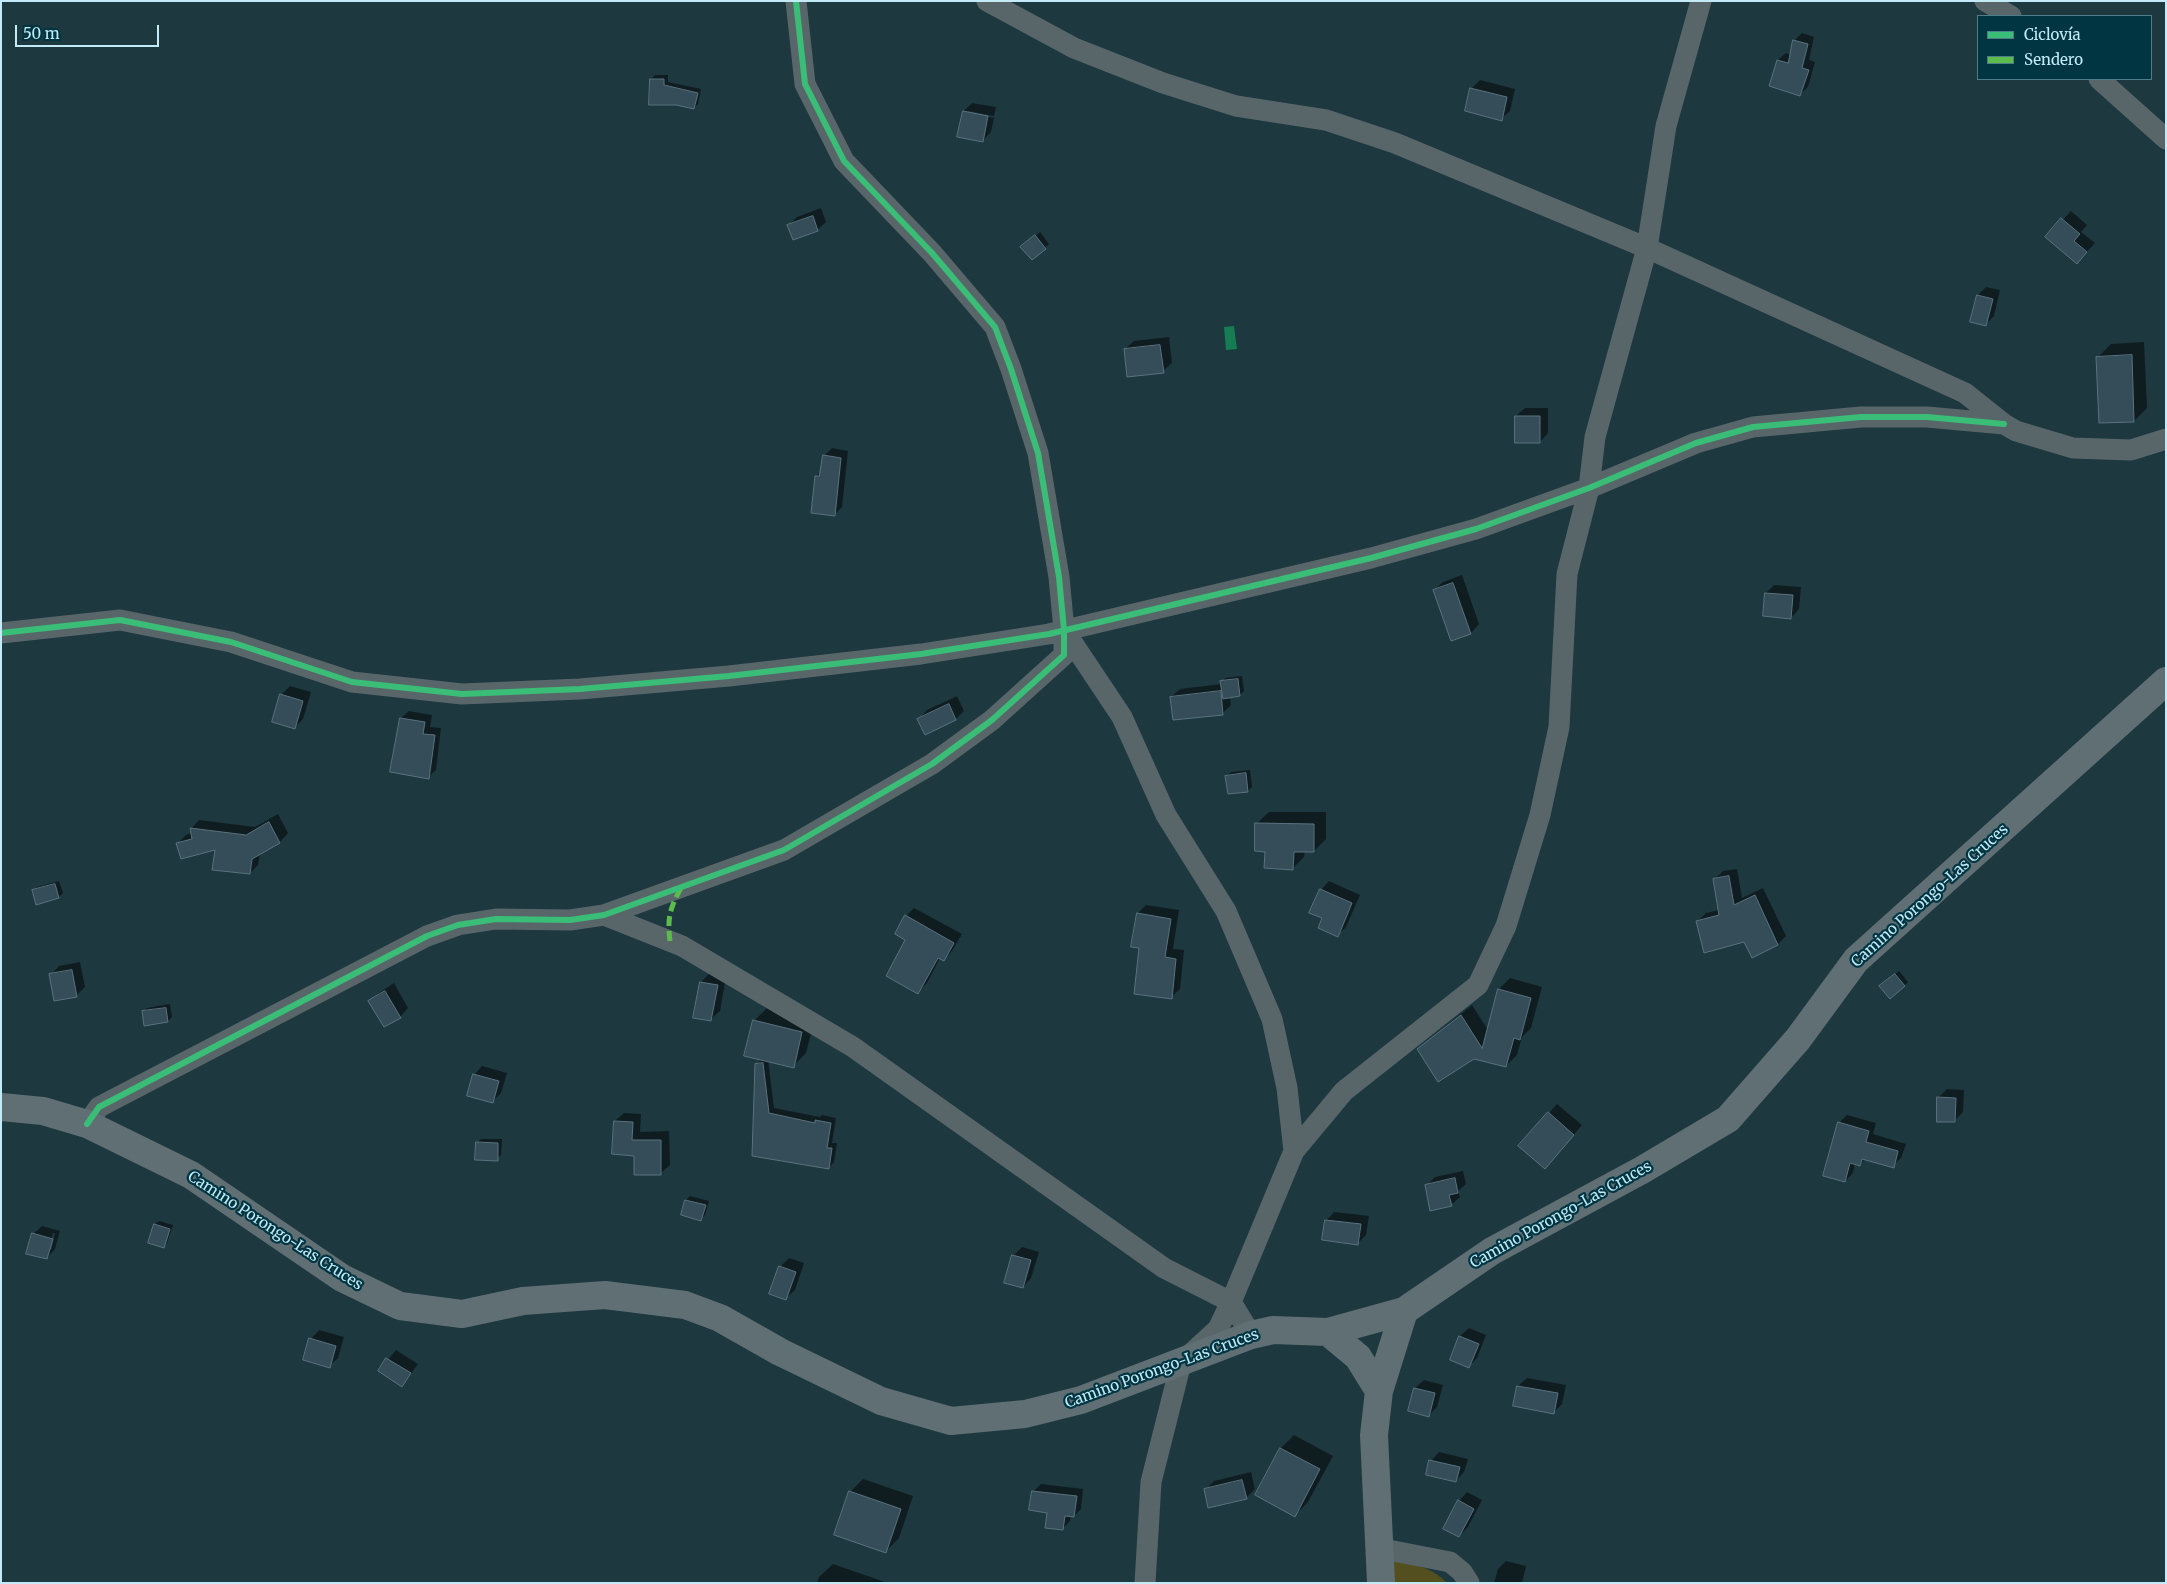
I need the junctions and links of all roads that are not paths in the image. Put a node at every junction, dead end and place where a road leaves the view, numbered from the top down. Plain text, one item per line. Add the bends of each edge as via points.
1 (796, 1) edge
2 (987, 1) edge
3 (1701, 1) edge
4 (1985, 1) edge
5 (2009, 15) edge
6 (2100, 80) edge
7 (2166, 139) edge
8 (1647, 248) junction
9 (2004, 424) junction
10 (2166, 439) edge
11 (1589, 488) junction
12 (1064, 630) junction
13 (1, 633) edge
14 (2166, 682) edge
15 (604, 914) junction
16 (1, 1107) edge
17 (87, 1124) junction
18 (1294, 1151) junction
19 (1231, 1302) junction
20 (1404, 1311) junction
21 (1328, 1332) junction
22 (1251, 1335) junction
23 (1180, 1363) junction
24 (1379, 1391) junction
25 (1378, 1548) junction
26 (1145, 1583) edge
27 (1381, 1583) edge
28 (1469, 1583) edge

1 - 12 street via 805,84 844,161 932,253 995,328 1038,453 1059,577
2 - 8 street via 1074,48 1163,83 1236,106 1326,120 1395,143
3 - 8 street via 1666,126
4 - 5 street
6 - 7 street
8 - 9 street via 1965,393
8 - 11 street via 1595,437
9 - 10 street via 2016,431 2073,448 2131,450
9 - 11 street via 1927,416 1800,421 1753,427 1696,443
11 - 12 street via 1476,529 1371,558
11 - 18 street via 1566,574 1559,727 1540,814 1506,926 1478,984 1344,1091
12 - 13 street via 921,654 729,676 580,689 462,694 352,682 231,642 120,620
12 - 15 street via 1064,655 992,720 932,764 784,850
12 - 18 street via 1122,717 1166,815 1226,911 1272,1018 1287,1088
14 - 20 main road, Camino Porongo-Las Cruces via 1856,960 1798,1039 1728,1119 1642,1170 1492,1251
15 - 17 street via 570,920 496,919 458,925 427,936 98,1107
15 - 19 street via 682,946 853,1047 1164,1268
16 - 17 main road, Camino Porongo-Las Cruces via 43,1112
17 - 23 main road, Camino Porongo-Las Cruces via 191,1175 342,1278 400,1306 462,1314 523,1301 605,1295 685,1305 720,1318 780,1352 880,1401 951,1421 1025,1414 1081,1400
18 - 19 street
19 - 22 street
19 - 23 street via 1218,1329
20 - 21 main road, Camino Porongo-Las Cruces
20 - 24 main road
21 - 22 main road, Camino Porongo-Las Cruces via 1273,1330
21 - 24 main road via 1358,1357
22 - 23 main road, Camino Porongo-Las Cruces
23 - 26 street via 1151,1482
24 - 25 main road via 1374,1435
25 - 27 main road
25 - 28 street via 1450,1562

